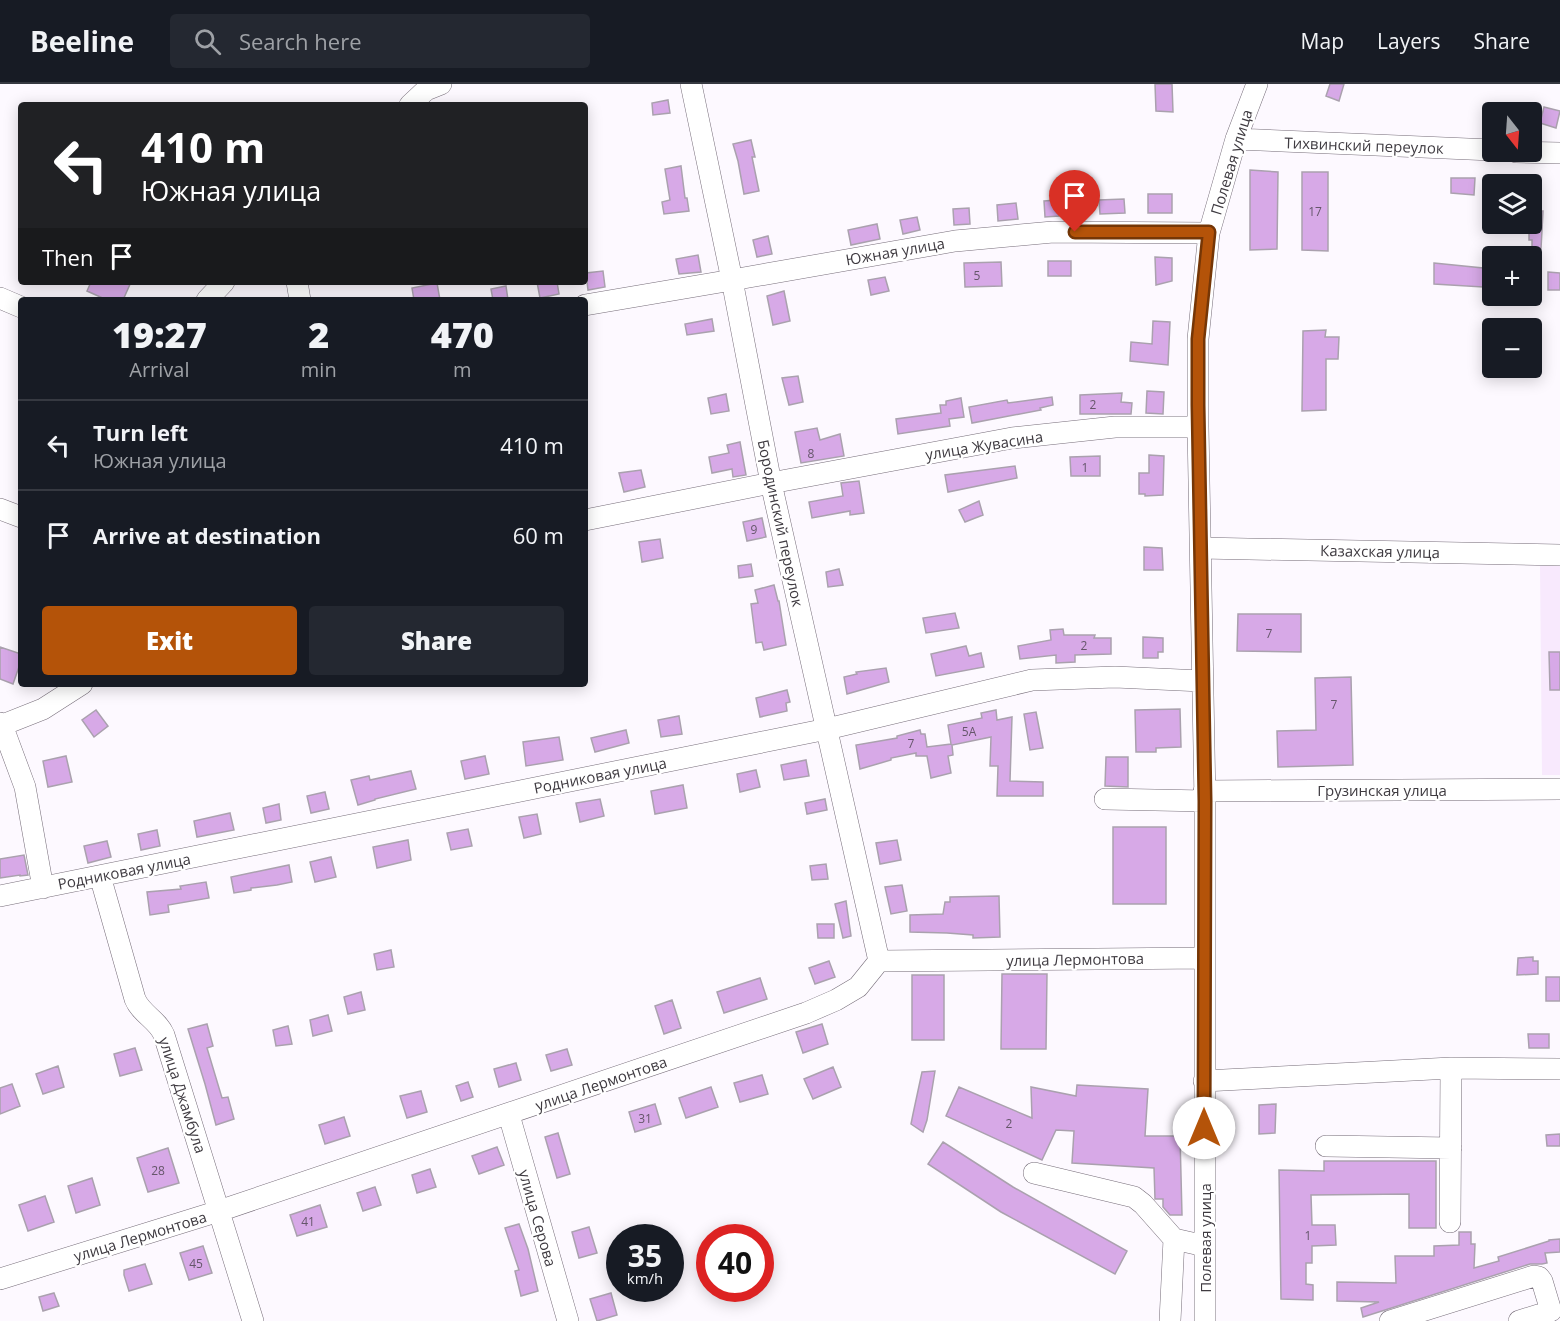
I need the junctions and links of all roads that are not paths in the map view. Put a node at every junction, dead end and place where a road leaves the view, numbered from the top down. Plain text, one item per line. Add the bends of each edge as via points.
1 (441, 84) edge
2 (691, 84) edge
3 (1257, 84) edge
4 (413, 102) edge
5 (1236, 139) junction
6 (1482, 150) edge
7 (1542, 153) edge
8 (1560, 153) edge
9 (1209, 232) junction
10 (732, 280) junction
11 (221, 285) edge
12 (210, 297) edge
13 (0, 298) edge
14 (588, 304) edge
15 (18, 306) edge
16 (1198, 427) junction
17 (771, 483) junction
18 (0, 508) edge
19 (18, 516) edge
20 (588, 519) edge
21 (1201, 548) junction
22 (1560, 555) edge
23 (1202, 681) junction
24 (77, 687) edge
25 (1, 724) edge
26 (827, 729) junction
27 (1560, 789) edge
28 (1204, 796) junction
29 (1105, 800) dead end
30 (100, 876) junction
31 (43, 888) junction
32 (0, 896) edge
33 (1204, 958) junction
34 (879, 961) junction
35 (1451, 1068) junction
36 (1560, 1069) edge
37 (1204, 1081) junction
38 (508, 1114) junction
39 (1326, 1146) dead end
40 (1451, 1148) junction
41 (1034, 1173) dead end
42 (219, 1211) junction
43 (1450, 1222) dead end
44 (1174, 1239) junction
45 (1205, 1246) junction
46 (0, 1279) edge
47 (1555, 1313) edge
48 (253, 1321) edge
49 (568, 1321) edge
50 (1170, 1321) edge
51 (1205, 1321) edge
52 (1390, 1321) edge
53 (1519, 1321) edge

1 - 4 street via 426,90
2 - 10 street, Бородинский переулок
3 - 5 street, Полевая улица
5 - 6 street, Тихвинский переулок
5 - 9 street, Полевая улица
7 - 8 street
9 - 10 street, Южная улица via 1053,232 955,241
9 - 16 street, Полевая улица via 1198,339
10 - 14 street, Южная улица
10 - 17 street, Бородинский переулок
11 - 12 street
13 - 15 street
16 - 17 street, улица Жувасина via 1115,427 1012,438
16 - 21 street, Полевая улица
17 - 20 street, улица Жувасина
17 - 26 street, Бородинский переулок
18 - 19 street
21 - 22 street, Казахская улица
21 - 23 street, Полевая улица
23 - 26 street, Родниковая улица via 1115,677 1032,680
23 - 28 street, Полевая улица
24 - 25 street via 43,709
25 - 31 street via 26,787
26 - 30 street, Родниковая улица
26 - 34 street, Бородинский переулок
27 - 28 street, Грузинская улица
28 - 29 street, Грузинская улица
28 - 33 street, Полевая улица
30 - 31 street, Родниковая улица
30 - 42 street, улица Джамбула via 135,999 164,1035
31 - 32 street, Родниковая улица
33 - 34 street, улица Лермонтова
33 - 37 street, Полевая улица
34 - 38 street, улица Лермонтова via 858,987 806,1013
35 - 36 street
35 - 37 street
35 - 40 street
37 - 45 street, Полевая улица
38 - 42 street, улица Лермонтова
38 - 49 street, улица Серова
39 - 40 street
40 - 43 street
41 - 44 street via 1134,1197
42 - 46 street, улица Лермонтова
42 - 48 street, улица Джамбула
44 - 45 street
44 - 50 street
45 - 51 street, Полевая улица
47 - 52 street via 1537,1276
47 - 53 street

